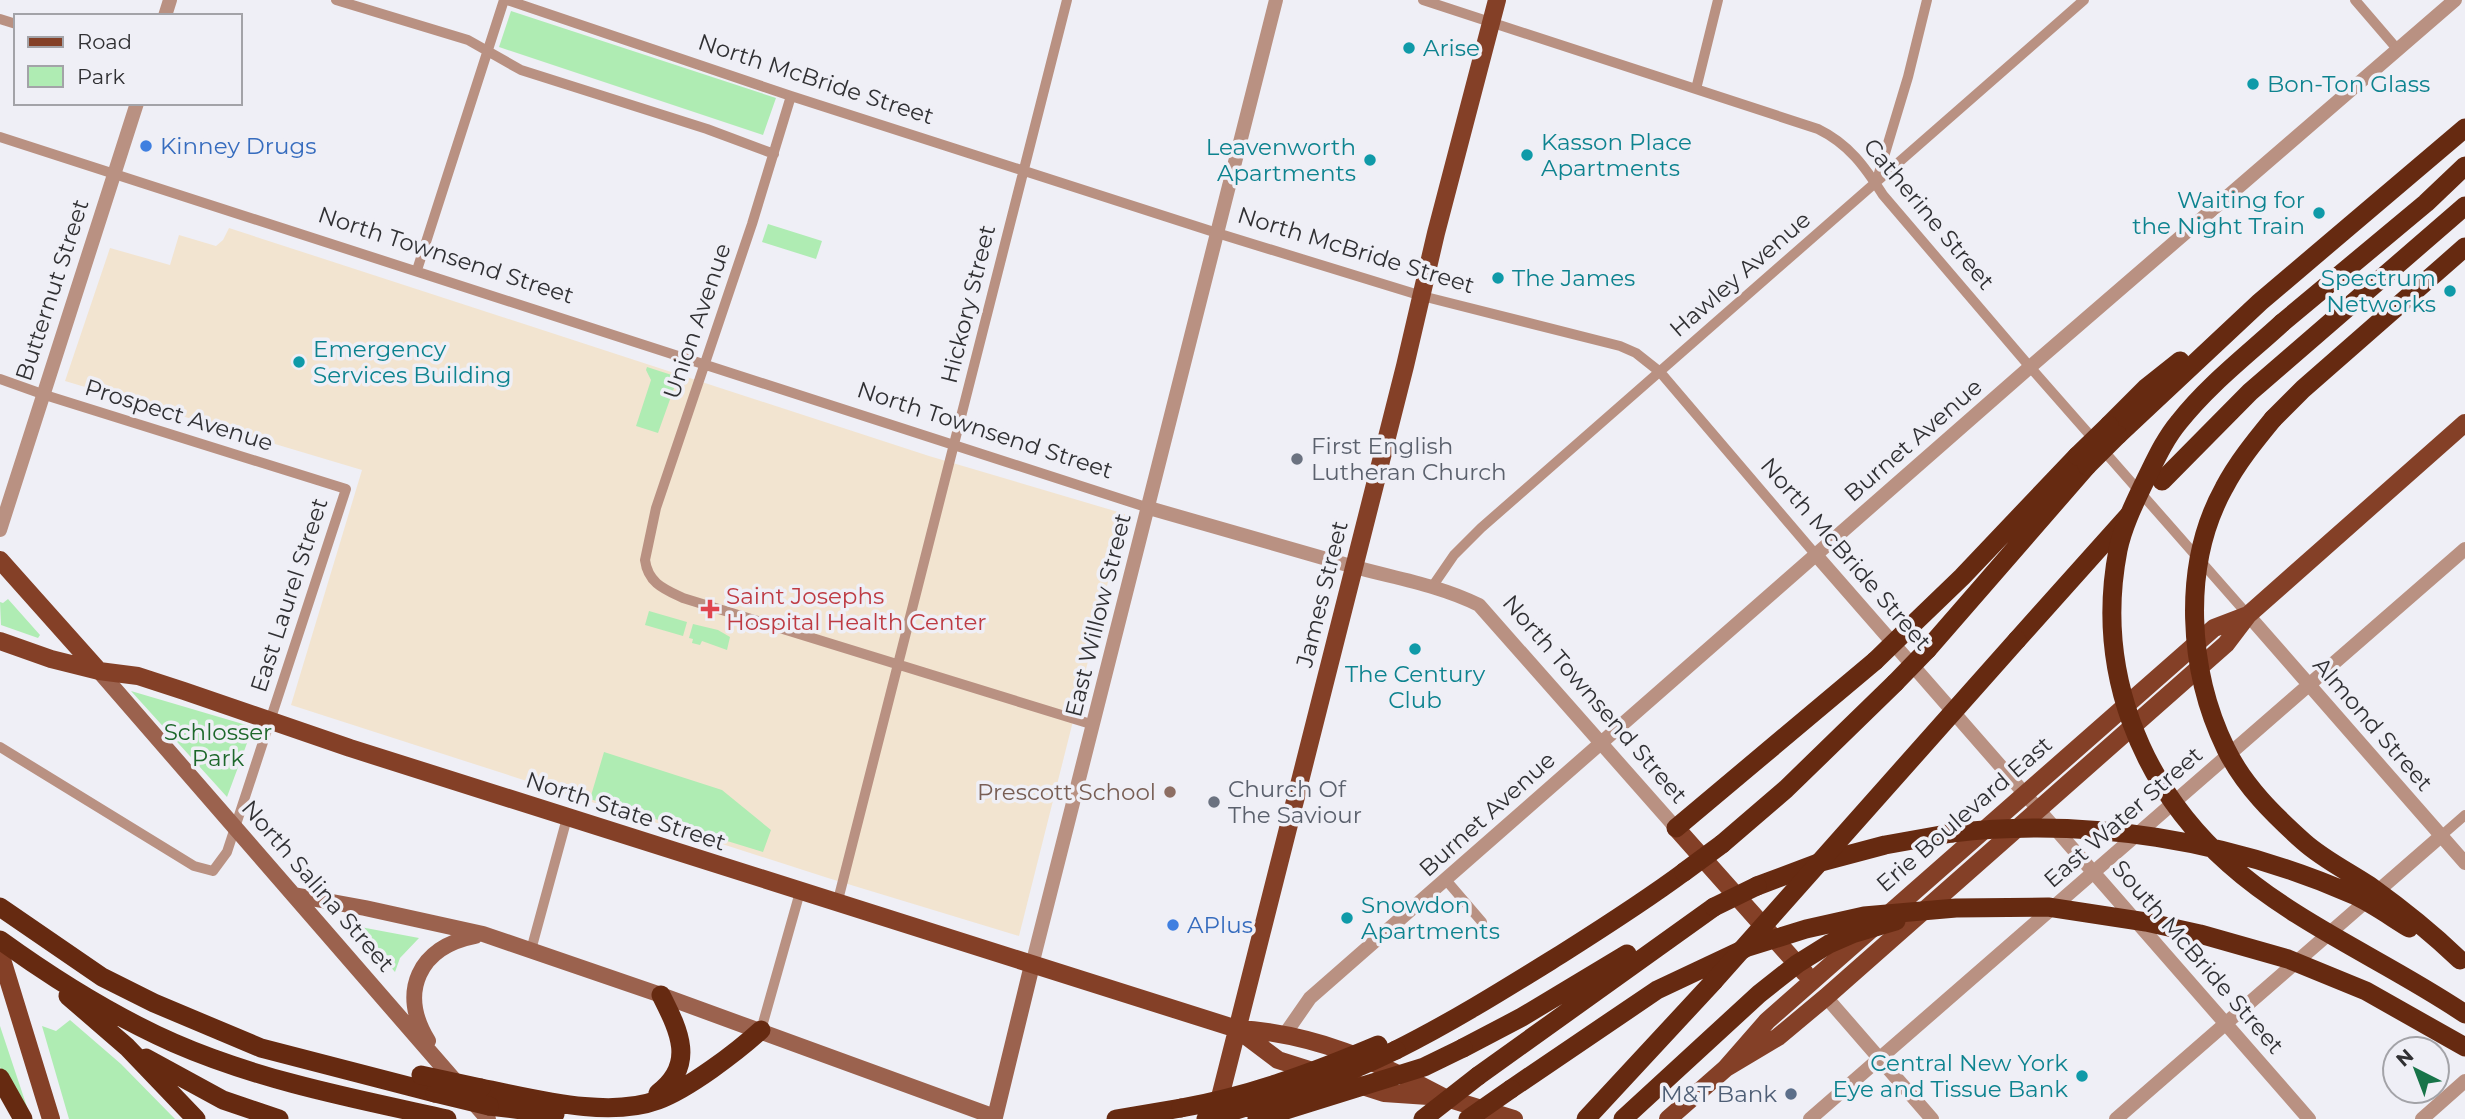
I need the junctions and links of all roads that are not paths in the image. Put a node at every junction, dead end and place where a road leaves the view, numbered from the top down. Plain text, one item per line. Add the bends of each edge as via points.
1 (336, 0) edge
2 (505, 0) edge
3 (1067, 0) edge
4 (1276, 0) edge
5 (1423, 0) edge
6 (1497, 0) edge
7 (1718, 0) edge
8 (1927, 0) edge
9 (2084, 0) edge
10 (2355, 0) edge
11 (2455, 0) edge
12 (1491, 22) junction
13 (487, 50) junction
14 (2398, 50) junction
15 (1696, 89) junction
16 (791, 96) junction
17 (136, 105) edge
18 (2465, 128) edge
19 (0, 136) edge
20 (774, 153) junction
21 (2465, 166) edge
22 (1024, 170) junction
23 (115, 174) junction
24 (1875, 183) junction
25 (2465, 206) edge
26 (1217, 233) junction
27 (2465, 247) edge
28 (416, 270) junction
29 (1422, 296) junction
30 (704, 365) junction
31 (2030, 367) junction
32 (1660, 372) junction
33 (0, 379) edge
34 (45, 395) junction
35 (2465, 423) edge
36 (953, 445) junction
37 (2082, 461) junction
38 (346, 489) joint
39 (1149, 508) junction
40 (0, 530) edge
41 (2465, 549) edge
42 (1816, 555) junction
43 (0, 560) edge
44 (1354, 567) junction
45 (1432, 587) junction
46 (2248, 615) junction
47 (0, 641) edge
48 (899, 666) junction
49 (99, 671) junction
50 (2310, 686) junction
51 (270, 719) junction
52 (1094, 725) junction
53 (1602, 742) junction
54 (0, 747) edge
55 (2024, 794) junction
56 (2038, 809) junction
57 (2465, 815) edge
58 (568, 818) junction
59 (235, 828) junction
60 (1676, 828) junction
61 (2441, 835) junction
62 (2465, 863) edge
63 (2094, 873) junction
64 (1446, 880) junction
65 (800, 892) junction
66 (294, 895) junction
67 (837, 904) junction
68 (0, 907) edge
69 (1714, 907) junction
70 (1956, 908) junction
71 (1482, 922) dead end
72 (483, 934) junction
73 (3, 947) edge
74 (531, 950) junction
75 (2463, 961) edge
76 (1032, 965) junction
77 (1812, 981) junction
78 (661, 995) junction
79 (1826, 997) junction
80 (2465, 1014) edge
81 (2227, 1023) junction
82 (1237, 1029) junction
83 (761, 1030) junction
84 (1285, 1034) junction
85 (127, 1047) junction
86 (1387, 1047) junction
87 (2465, 1047) edge
88 (1652, 1050) junction
89 (291, 1056) junction
90 (1880, 1059) junction
91 (1727, 1068) junction
92 (445, 1070) junction
93 (0, 1078) edge
94 (2465, 1081) edge
95 (1443, 1097) junction
96 (643, 1103) junction
97 (486, 1104) edge
98 (994, 1118) edge
99 (23, 1119) edge
100 (51, 1119) edge
101 (196, 1119) edge
102 (279, 1119) edge
103 (447, 1119) edge
104 (545, 1119) edge
105 (601, 1119) edge
106 (1116, 1119) edge
107 (1206, 1119) edge
108 (1214, 1119) edge
109 (1257, 1119) edge
110 (1423, 1119) edge
111 (1468, 1119) edge
112 (1514, 1119) edge
113 (1573, 1119) edge
114 (1586, 1119) edge
115 (1623, 1119) edge
116 (1668, 1119) edge
117 (1810, 1119) edge
118 (1932, 1119) edge
119 (2116, 1119) edge
120 (2309, 1119) edge
121 (2422, 1119) edge

1 - 13 street via 468,40
2 - 13 street
2 - 16 street, North McBride Street
3 - 22 street, Hickory Street
4 - 26 street, East Willow Street
5 - 12 street, Catherine Street
6 - 12 main road, James Street
7 - 15 street
8 - 24 street
9 - 24 street, Hawley Avenue
10 - 14 street
11 - 14 street, Burnet Avenue
12 - 15 street, Catherine Street
12 - 29 main road, James Street
13 - 20 street via 521,70
13 - 28 street
14 - 31 street, Burnet Avenue
15 - 24 street, Catherine Street via 1832,136 1864,165
16 - 20 street, Union Avenue
16 - 22 street, North McBride Street
17 - 23 street, Butternut Street
18 - 37 highway, bridge
19 - 23 street, North Townsend Street
20 - 30 street, Union Avenue
21 - 80 highway, bridge via 2210,387 2178,422 2126,520 2110,615 2113,648 2133,728 2163,788 2199,834 2261,890
22 - 26 street, North McBride Street
22 - 36 street, Hickory Street
23 - 28 street, North Townsend Street
23 - 34 street, Butternut Street
24 - 31 street, Catherine Street
24 - 32 street, Hawley Avenue
25 - 88 highway, bridge via 2250,392 2128,516
26 - 29 street, North McBride Street
26 - 39 street, East Willow Street
27 - 75 highway, bridge via 2303,388 2238,464 2222,490 2201,549 2194,610 2206,695 2226,750 2247,783 2306,844 2400,908
28 - 30 street, North Townsend Street
29 - 32 street, North McBride Street via 1620,346 1636,352
29 - 44 main road, James Street
30 - 36 street, North Townsend Street
30 - 48 street, Union Avenue via 656,508 645,560 654,581 683,598
31 - 42 street, Burnet Avenue
31 - 46 street, Catherine Street
32 - 42 street, North McBride Street
32 - 45 street, Hawley Avenue via 1480,528
33 - 34 street, Prospect Avenue
34 - 38 street, Prospect Avenue
34 - 40 street, Butternut Street
35 - 46 main road, Erie Boulevard East
36 - 39 street, North Townsend Street
36 - 48 street, Hickory Street
37 - 60 highway, bridge via 1875,661
37 - 86 highway, bridge via 1927,650 1786,789 1722,844 1648,899 1455,1020
38 - 51 street, East Laurel Street
39 - 44 street, North Townsend Street
39 - 52 street, East Willow Street
41 - 50 street, East Water Street
42 - 53 street, Burnet Avenue
42 - 55 street, North McBride Street
43 - 49 main road, North Salina Street
44 - 45 street, North Townsend Street
44 - 82 main road, James Street
45 - 53 street, North Townsend Street via 1479,605
46 - 50 street, Almond Street
46 - 55 main road, Erie Boulevard East via 2214,628
46 - 56 main road, Erie Boulevard East via 2227,644
47 - 49 main road, North State Street
48 - 52 street
48 - 67 street, Hickory Street
49 - 51 main road, North State Street via 138,676
49 - 59 main road, North Salina Street
50 - 61 street, Almond Street
50 - 63 street, East Water Street
51 - 58 main road, North State Street
51 - 59 street, East Laurel Street
52 - 76 street, East Willow Street
53 - 60 street, North Townsend Street
53 - 64 street, Burnet Avenue
54 - 59 street, East Laurel Street via 194,866 213,871 227,852
55 - 56 street, South McBride Street
55 - 77 main road, Erie Boulevard East
56 - 63 street, South McBride Street
56 - 79 main road, Erie Boulevard East
57 - 61 street
58 - 65 main road, North State Street
58 - 74 street
59 - 66 main road, North Salina Street
60 - 77 main road, North Townsend Street
61 - 62 street, Almond Street
61 - 81 street
63 - 81 street, South McBride Street
63 - 90 street, East Water Street
64 - 71 street
64 - 84 street, Burnet Avenue via 1310,998
65 - 67 main road, North State Street
65 - 83 street
66 - 72 main road
66 - 92 main road, North Salina Street
67 - 76 main road, North State Street
68 - 89 highway via 102,977 261,1048
69 - 75 highway, bridge via 1821,862 1885,845 1952,833 2036,828 2116,832 2241,854 2355,896
69 - 109 highway, bridge via 1522,1017 1424,1067
69 - 110 highway, bridge
70 - 87 highway, bridge via 2048,907 2200,934 2272,955 2366,991
70 - 111 highway, bridge via 1864,916 1745,948 1657,990
70 - 115 highway, bridge via 1852,934 1797,964
72 - 74 main road
72 - 92 main road via 456,940 435,952 414,983 415,1014
73 - 85 highway
73 - 100 main road via 11,991
73 - 103 highway via 175,1043 328,1093
74 - 78 main road
76 - 82 main road, North State Street
76 - 98 main road, East Willow Street
77 - 79 main road, North Townsend Street
77 - 91 main road, Erie Boulevard East via 1767,1021
78 - 83 main road
78 - 96 highway via 678,1030 681,1055 669,1083
79 - 90 street
79 - 91 main road, Erie Boulevard East via 1778,1037
81 - 119 street
81 - 120 street, South McBride Street
82 - 84 main road, North State Street
82 - 95 main road, North State Street via 1278,1060 1384,1093
82 - 108 main road, James Street
83 - 96 highway via 688,1083
83 - 98 main road
84 - 95 main road, North State Street via 1362,1056
85 - 101 highway
85 - 102 highway via 223,1100
86 - 106 highway, bridge via 1214,1102
86 - 107 highway, bridge via 1367,1064
88 - 113 highway
88 - 114 highway
89 - 97 highway, bridge
89 - 97 highway, bridge via 421,1075
90 - 117 street, East Water Street
90 - 118 street
91 - 116 main road, Erie Boulevard East
92 - 97 main road, North Salina Street
93 - 99 highway
94 - 121 street
95 - 112 main road, North State Street
96 - 97 highway via 608,1107
97 - 104 highway
97 - 105 highway

